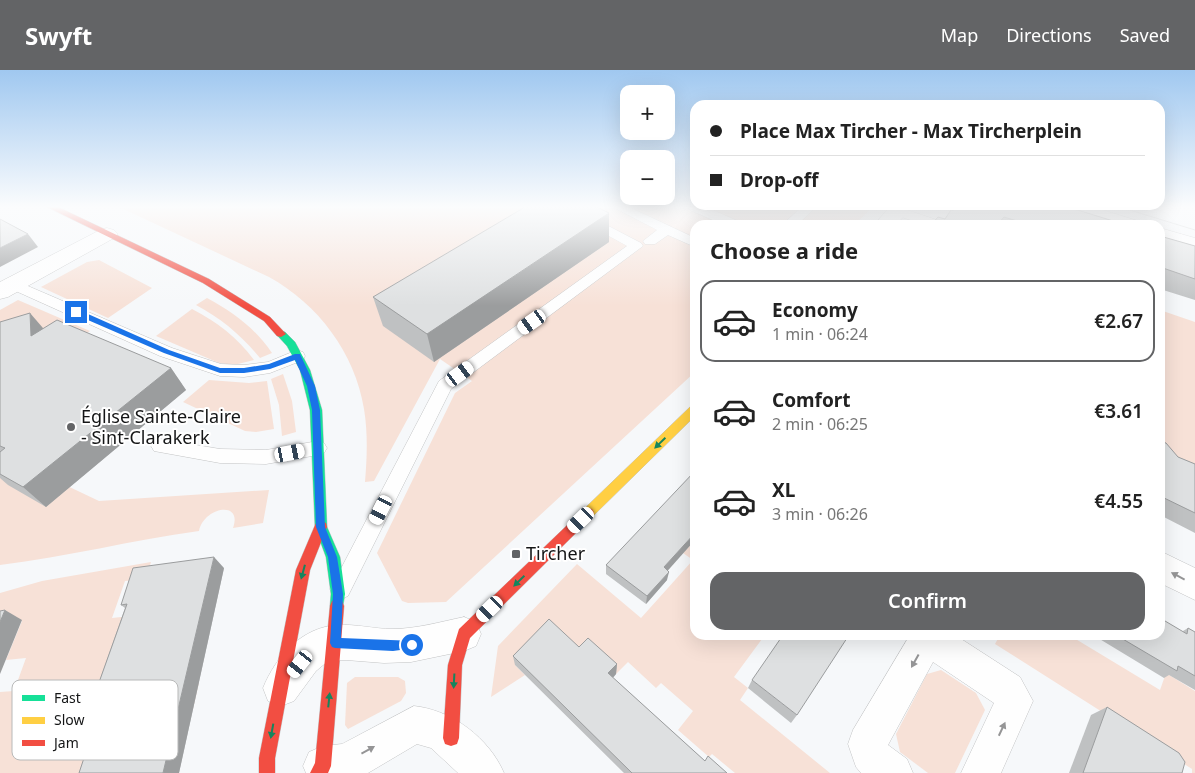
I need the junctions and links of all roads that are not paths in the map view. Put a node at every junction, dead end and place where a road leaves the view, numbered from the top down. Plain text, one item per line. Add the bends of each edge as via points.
1 (97, 240) edge
2 (120, 240) edge
3 (624, 240) edge
4 (1178, 240) edge
5 (1195, 245) edge
6 (7, 289) edge
7 (298, 356) junction
8 (690, 414) edge
9 (160, 446) dead end
10 (318, 448) junction
11 (321, 527) junction
12 (1165, 569) edge
13 (1195, 585) edge
14 (338, 594) junction
15 (464, 634) junction
16 (335, 643) junction
17 (279, 690) junction
18 (451, 738) junction
19 (320, 770) edge
20 (267, 773) edge
21 (484, 773) edge
22 (893, 773) edge
23 (981, 773) edge

1 - 6 street
2 - 7 street via 242,302 267,319
3 - 14 lane via 636,246 445,385
4 - 5 street
6 - 7 lane via 220,370 270,367
7 - 10 street via 316,410
8 -> 15 street
9 - 10 lane via 220,456 249,457
10 - 11 street
11 - 14 street via 333,557
11 -> 17 street via 303,570
13 -> 12 street
14 - 16 street
15 - 16 street via 393,646
15 -> 18 street via 455,665
16 - 17 street via 320,646 306,656
19 -> 16 street
17 -> 20 street
19 -> 18 street via 346,763 414,725 422,725
18 - 21 street
23 -> 22 street via 1014,698 1007,690 929,640 867,747 871,756

